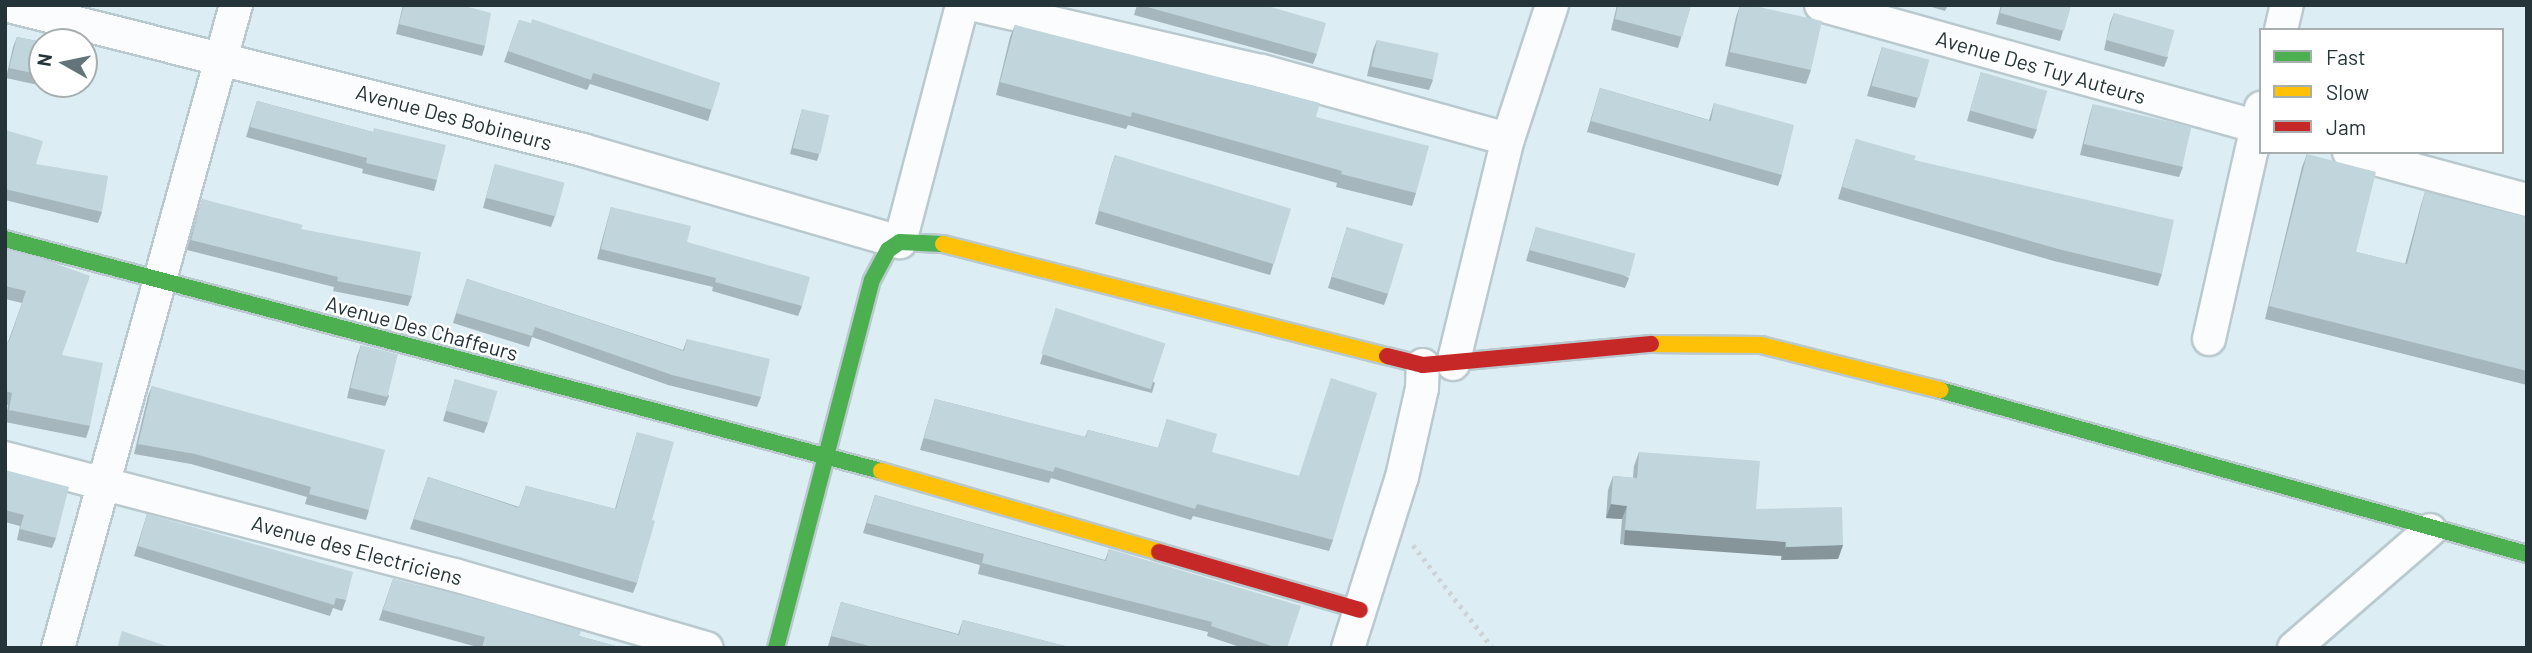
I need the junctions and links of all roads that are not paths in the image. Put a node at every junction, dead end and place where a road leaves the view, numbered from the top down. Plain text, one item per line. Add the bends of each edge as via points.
1 (5, 5) edge
2 (236, 5) edge
3 (961, 5) edge
4 (975, 5) edge
5 (1552, 5) edge
6 (1821, 5) edge
7 (2287, 5) edge
8 (2281, 28) edge
9 (220, 56) junction
10 (2259, 121) edge
11 (1508, 139) junction
12 (2356, 154) edge
13 (2527, 201) edge
14 (5, 239) edge
15 (900, 242) junction
16 (157, 280) junction
17 (2209, 339) dead end
18 (1438, 365) junction
19 (829, 456) junction
20 (5, 458) edge
21 (104, 484) junction
22 (2430, 530) junction
23 (2527, 554) edge
24 (1360, 610) junction
25 (58, 648) edge
26 (708, 648) edge
27 (776, 648) edge
28 (1349, 648) edge
29 (2294, 648) edge

1 - 9 street, Avenue Des Bobineurs
2 - 9 street
3 - 15 street
4 - 11 street via 1262,71
5 - 11 street
6 - 10 street, Avenue Des Tuy Auteurs
7 - 8 street
9 - 15 street, Avenue Des Bobineurs via 583,150
9 - 16 street
10 - 17 street
11 - 18 street
12 - 13 street
14 - 16 street, Avenue Des Chaffeurs
15 - 18 street via 953,245
15 - 19 street via 888,250 872,280
16 - 19 street, Avenue Des Chaffeurs
16 - 21 street
18 - 22 street via 1685,341 1761,345 2025,412
18 - 24 street via 1417,416
19 - 24 street, Avenue Des Chaffeurs
19 - 27 street
20 - 21 street, Avenue des Electriciens
21 - 25 street
21 - 26 street, Avenue des Electriciens via 455,575
22 - 23 street
22 - 29 street
24 - 28 street

